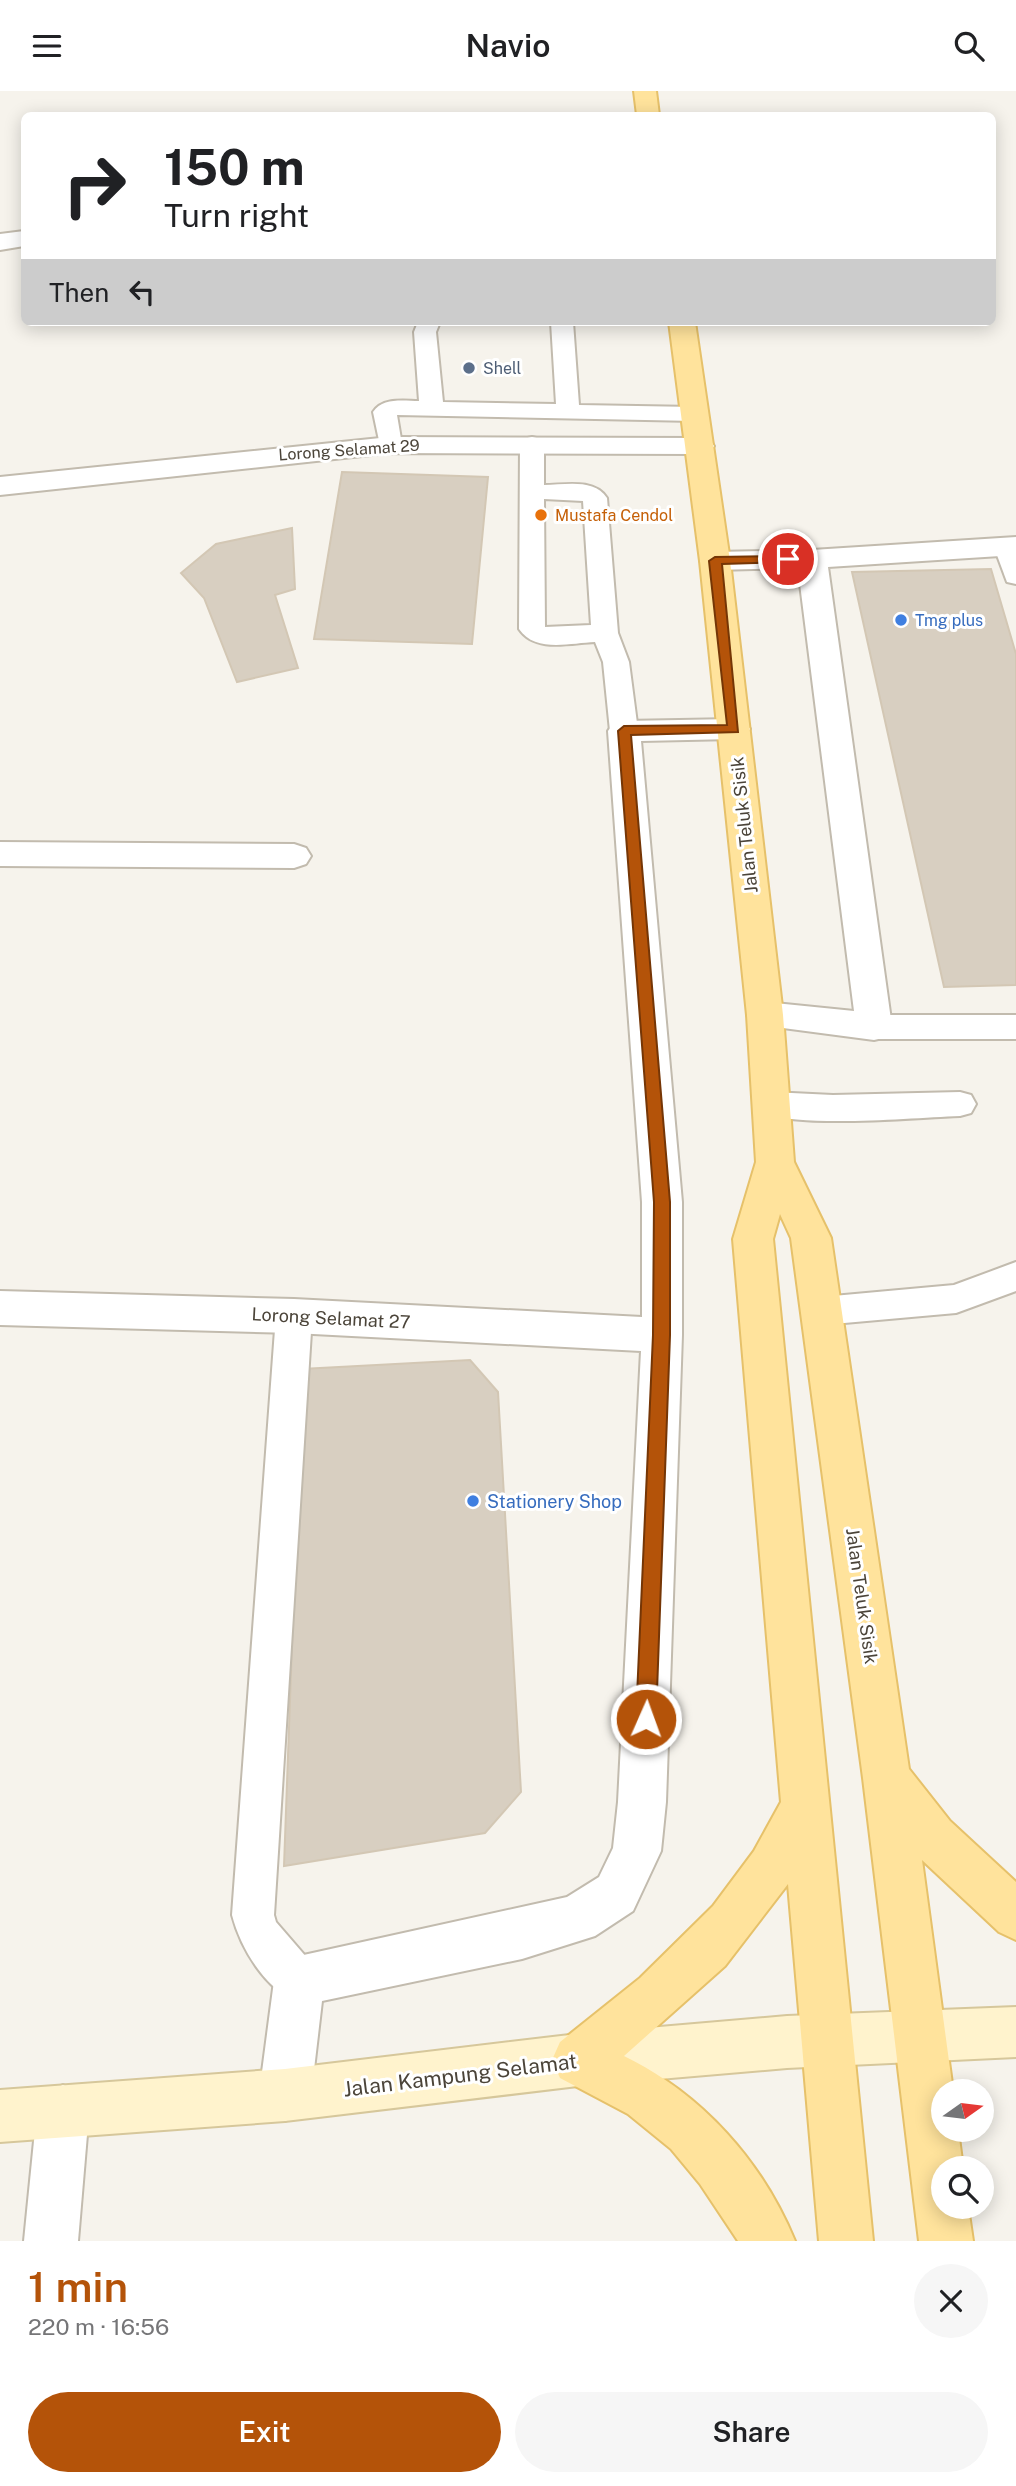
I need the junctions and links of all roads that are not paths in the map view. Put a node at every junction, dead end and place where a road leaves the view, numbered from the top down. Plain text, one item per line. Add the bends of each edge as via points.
1 (645, 91) edge
2 (648, 112) edge
3 (21, 239) edge
4 (0, 242) edge
5 (427, 326) edge
6 (562, 326) edge
7 (683, 326) edge
8 (432, 409) junction
9 (568, 411) junction
10 (695, 414) junction
11 (532, 444) junction
12 (390, 445) junction
13 (700, 446) junction
14 (0, 487) edge
15 (532, 492) junction
16 (1012, 547) edge
17 (812, 559) junction
18 (715, 561) junction
19 (1016, 576) edge
20 (605, 633) junction
21 (734, 729) junction
22 (624, 731) junction
23 (0, 854) edge
24 (295, 856) dead end
25 (765, 1015) junction
26 (874, 1027) junction
27 (1016, 1027) edge
28 (771, 1104) junction
29 (960, 1104) dead end
30 (775, 1162) junction
31 (1016, 1276) edge
32 (0, 1308) edge
33 (822, 1311) junction
34 (294, 1316) junction
35 (662, 1335) junction
36 (887, 1778) junction
37 (807, 1802) junction
38 (1016, 1916) edge
39 (299, 1981) junction
40 (1016, 2032) edge
41 (920, 2037) junction
42 (827, 2039) junction
43 (578, 2060) junction
44 (285, 2095) junction
45 (63, 2111) junction
46 (0, 2116) edge
47 (51, 2241) edge
48 (768, 2241) edge
49 (846, 2241) edge
50 (947, 2241) edge

1 - 2 main road
3 - 4 street
5 - 8 lane
6 - 9 lane
7 - 10 main road, Jalan Teluk Sisik
8 - 9 lane
8 - 12 lane via 388,409
9 - 10 lane
10 - 13 main road, Jalan Teluk Sisik
11 - 12 street, Lorong Selamat 29
11 - 13 street, Lorong Selamat 29
11 - 15 lane
12 - 14 street, Lorong Selamat 29
13 - 18 main road, Jalan Teluk Sisik
15 - 20 lane via 587,492 595,498
15 - 20 lane via 531,629 540,636
16 - 17 street
16 - 19 lane
17 - 18 street
17 - 26 street
18 - 21 main road, Jalan Teluk Sisik
20 - 22 lane via 616,662
21 - 22 street
21 - 25 main road, Jalan Teluk Sisik
22 - 35 street via 662,1202
23 - 24 street
25 - 26 street
25 - 28 main road, Jalan Teluk Sisik
26 - 27 lane
28 - 29 lane
28 - 30 main road, Jalan Teluk Sisik
30 - 33 main road, Jalan Teluk Sisik via 811,1238
30 - 37 main road, Jalan Teluk Sisik via 753,1239
31 - 33 lane via 957,1299
32 - 34 street, Lorong Selamat 27
33 - 36 main road, Jalan Teluk Sisik
34 - 35 street, Lorong Selamat 27
34 - 39 lane via 253,1915 257,1934
35 - 39 street via 642,1802 637,1851 616,1894 578,1919
36 - 38 main road via 933,1838
36 - 41 main road, Jalan Teluk Sisik
37 - 42 main road, Jalan Teluk Sisik
37 - 43 main road via 770,1869 715,1939 656,2000
39 - 44 street
40 - 41 street, Jalan Kampung Selamat
41 - 42 street, Jalan Kampung Selamat
41 - 50 main road, Jalan Teluk Sisik
42 - 43 street, Jalan Kampung Selamat
42 - 49 main road, Jalan Teluk Sisik
43 - 44 street, Jalan Kampung Selamat
43 - 48 main road via 656,2102 673,2118 742,2195
44 - 45 street, Jalan Kampung Selamat
45 - 46 street, Jalan Kampung Selamat
45 - 47 street

